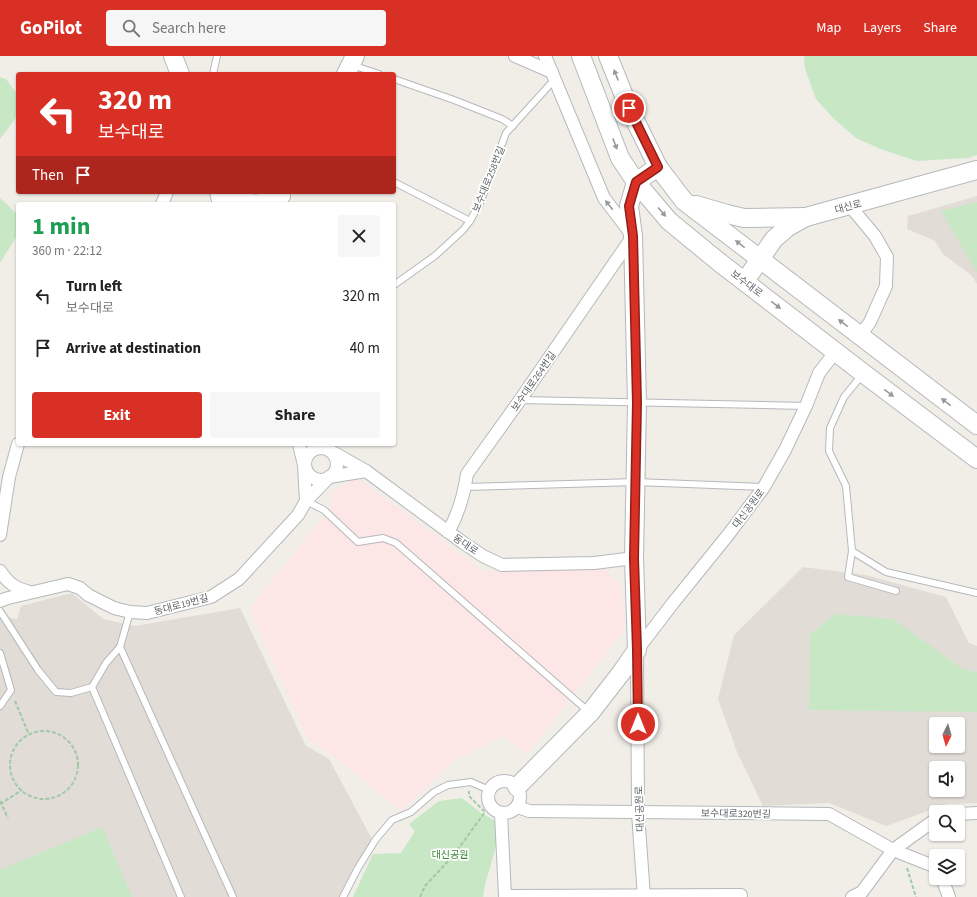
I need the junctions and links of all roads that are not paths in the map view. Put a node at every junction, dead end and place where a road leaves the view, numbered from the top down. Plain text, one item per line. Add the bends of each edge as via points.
1 (173, 56) edge
2 (217, 56) edge
3 (514, 56) edge
4 (545, 56) edge
5 (580, 56) edge
6 (608, 56) edge
7 (350, 65) edge
8 (179, 72) edge
9 (213, 72) edge
10 (372, 72) edge
11 (553, 75) junction
12 (396, 80) edge
13 (513, 126) junction
14 (658, 167) junction
15 (977, 170) edge
16 (636, 182) junction
17 (396, 183) edge
18 (233, 194) edge
19 (280, 197) edge
20 (684, 201) junction
21 (249, 202) edge
22 (269, 202) edge
23 (850, 206) junction
24 (806, 217) junction
25 (470, 221) junction
26 (633, 236) junction
27 (760, 259) junction
28 (745, 281) junction
29 (396, 284) edge
30 (860, 336) junction
31 (836, 351) junction
32 (863, 373) junction
33 (520, 400) junction
34 (637, 403) junction
35 (806, 406) junction
36 (977, 426) edge
37 (17, 446) edge
38 (299, 446) edge
39 (326, 447) edge
40 (977, 459) edge
41 (304, 466) junction
42 (366, 472) junction
43 (329, 477) junction
44 (636, 482) junction
45 (764, 486) junction
46 (465, 487) junction
47 (306, 501) junction
48 (448, 532) junction
49 (0, 535) edge
50 (852, 551) junction
51 (634, 558) junction
52 (0, 571) edge
53 (896, 591) dead end
54 (31, 592) junction
55 (977, 593) edge
56 (0, 601) edge
57 (0, 611) edge
58 (130, 612) junction
59 (120, 647) junction
60 (637, 650) junction
61 (0, 653) edge
62 (92, 687) junction
63 (0, 706) edge
64 (590, 712) junction
65 (517, 787) junction
66 (489, 790) junction
67 (518, 807) junction
68 (977, 812) edge
69 (638, 813) junction
70 (965, 813) edge
71 (501, 814) junction
72 (929, 825) edge
73 (897, 852) junction
74 (929, 864) edge
75 (945, 885) edge
76 (741, 895) dead end
77 (505, 896) edge
78 (644, 896) edge
79 (181, 897) edge
80 (233, 897) edge
81 (343, 897) edge
82 (852, 897) edge
83 (949, 897) edge

1 - 8 main road
2 - 9 lane
3 - 11 street
4 - 11 street
5 -> 16 main road, 보수대로 via 620,158
14 -> 6 main road via 629,108
7 - 10 lane
11 - 13 lane, 보수대로258번길
26 -> 11 street via 604,198
12 - 13 lane via 454,100
13 - 25 lane, 보수대로258번길 via 506,133 480,203
14 - 16 main road
14 - 20 main road
15 - 23 main road, 대신로
16 - 26 main road, 대신공원로 via 629,206
16 -> 28 main road, 보수대로 via 669,220
17 - 25 lane
18 - 21 main road
19 - 22 main road
20 - 24 main road via 744,218
27 -> 20 main road
23 - 24 main road, 대신로
23 - 30 street via 875,236 887,257 886,286 870,322
24 - 27 main road, 대신로 via 774,239
25 - 29 lane, 보수대로258번길 via 436,255
26 - 33 street, 보수대로264번길
26 - 34 main road, 대신공원로
27 - 28 main road, 대신로
30 -> 27 main road
28 -> 31 main road, 보수대로
36 -> 30 main road
31 - 32 main road, 보수대로
31 - 35 street, 대신공원로 via 819,373
32 -> 40 main road, 보수대로
32 - 50 lane via 844,398 830,428 829,451 846,486
33 - 34 lane
33 - 46 street, 보수대로264번길 via 467,474
34 - 35 lane
34 - 44 main road, 대신공원로
35 - 45 street, 대신공원로
37 - 49 street via 9,477
38 - 41 street
39 - 41 street via 315,448 309,452
39 - 42 street, 동대로
39 - 43 street via 335,456 337,464 335,472
41 - 43 street via 307,473 314,478 321,480
41 - 47 street
42 - 43 street
42 - 48 street, 동대로
43 - 47 street, 동대로19번길
44 - 45 lane
44 - 46 lane
44 - 51 main road, 대신공원로
45 - 60 street, 대신공원로
46 - 48 street, 보수대로264번길
47 - 58 street, 동대로19번길 via 298,515 239,579 211,597 147,613
47 - 64 lane via 324,510 358,542 383,538 396,543
48 - 51 street, 동대로 via 483,556 502,565 594,563
50 - 53 lane via 848,577
50 - 55 lane via 886,572
51 - 60 main road, 대신공원로
52 - 54 street via 7,581 18,589
54 - 56 street, 동대로19번길
54 - 58 street, 동대로19번길 via 68,584 80,588 102,603
57 - 62 lane via 38,670 56,692 72,693
58 - 59 lane
59 - 62 lane via 106,663
59 - 80 lane
60 - 64 main road, 대신공원로
60 - 69 street, 대신공원로
61 - 63 lane via 11,690
62 - 79 lane
64 - 65 main road, 대신공원로
65 - 66 street via 511,782 502,781 495,783
65 - 67 street via 520,794
66 - 71 street via 487,800 492,809
66 - 81 lane via 471,782 448,785 434,792 411,812 392,820 365,856
67 - 69 street, 보수대로320번길 via 529,811
67 - 71 street via 510,813
68 - 70 street
69 - 73 street, 보수대로320번길 via 829,814
69 - 78 street, 대신공원로
71 - 77 street
72 - 73 street
73 - 74 street, 보수대로320번길
73 - 82 street via 862,892
75 - 83 street
76 - 78 street
77 - 78 street

